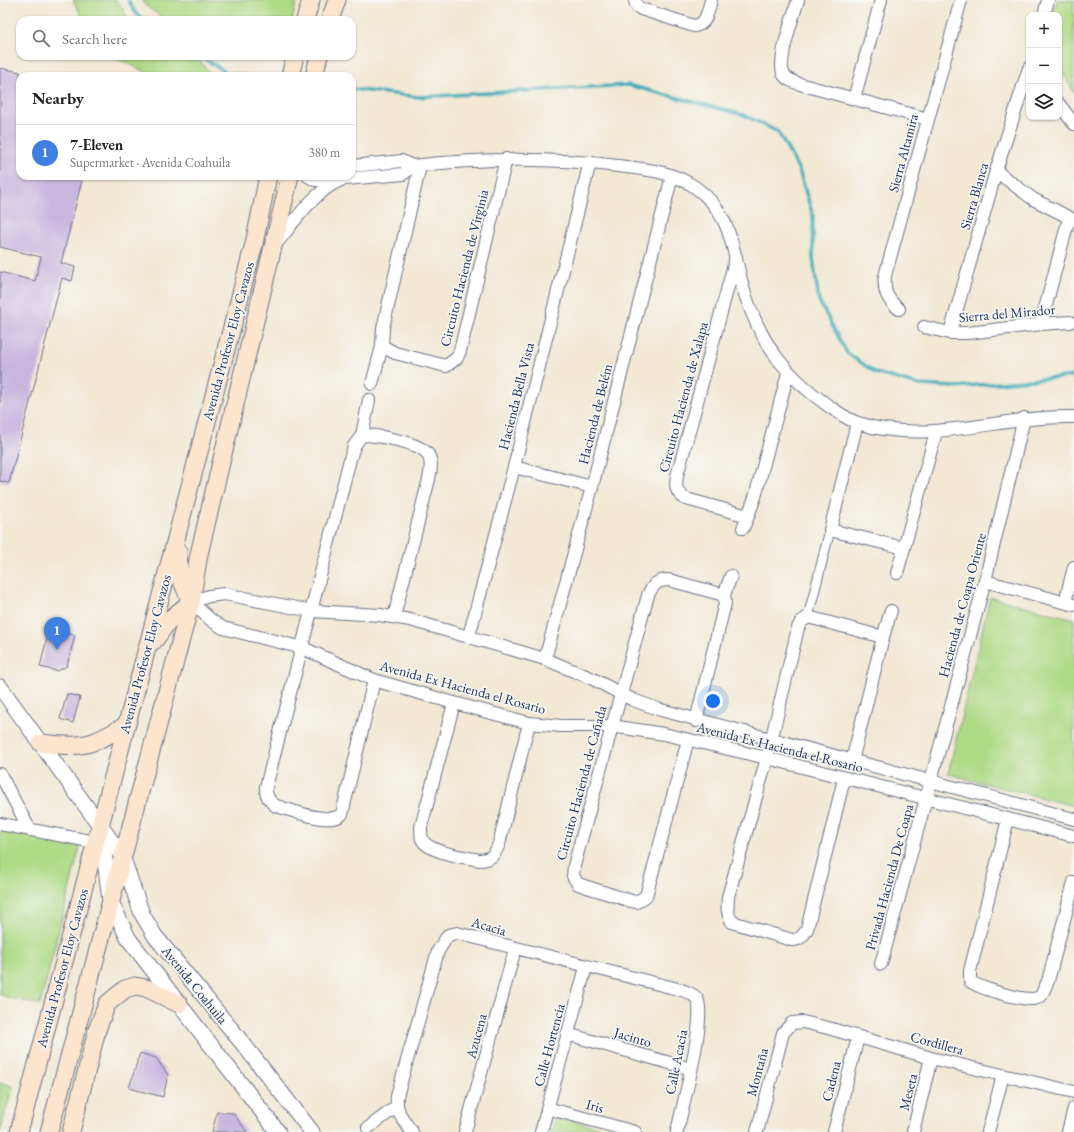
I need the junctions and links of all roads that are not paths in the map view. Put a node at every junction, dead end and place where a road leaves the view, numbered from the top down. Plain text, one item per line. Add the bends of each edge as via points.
1 (311, 0) edge
2 (337, 0) edge
3 (635, 0) edge
4 (711, 0) edge
5 (798, 0) edge
6 (881, 0) edge
7 (961, 0) edge
8 (1048, 0) edge
9 (1045, 12) edge
10 (306, 16) edge
11 (331, 16) edge
12 (294, 60) edge
13 (318, 60) edge
14 (291, 72) edge
15 (315, 72) edge
16 (1026, 77) edge
17 (854, 99) junction
18 (1062, 108) edge
19 (928, 119) junction
20 (1074, 124) edge
21 (506, 159) junction
22 (590, 162) junction
23 (416, 166) junction
24 (996, 170) junction
25 (356, 171) edge
26 (672, 176) junction
27 (267, 180) edge
28 (289, 180) edge
29 (315, 180) edge
30 (326, 180) edge
31 (339, 180) edge
32 (1071, 219) edge
33 (275, 245) junction
34 (736, 256) junction
35 (899, 309) dead end
36 (1070, 322) dead end
37 (1041, 324) junction
38 (924, 327) dead end
39 (950, 333) junction
40 (382, 346) junction
41 (788, 373) junction
42 (372, 384) dead end
43 (369, 400) dead end
44 (1074, 417) edge
45 (1024, 418) junction
46 (856, 423) junction
47 (936, 432) junction
48 (362, 435) junction
49 (514, 467) junction
50 (592, 487) junction
51 (748, 516) junction
52 (743, 528) dead end
53 (179, 530) junction
54 (830, 530) junction
55 (904, 548) junction
56 (1074, 567) edge
57 (897, 573) dead end
58 (731, 576) dead end
59 (985, 581) junction
60 (724, 595) junction
61 (191, 602) junction
62 (1069, 604) edge
63 (312, 611) junction
64 (891, 611) dead end
65 (394, 617) junction
66 (808, 617) junction
67 (469, 636) junction
68 (883, 638) junction
69 (302, 648) junction
70 (145, 659) junction
71 (545, 659) junction
72 (374, 680) junction
73 (0, 687) edge
74 (621, 693) junction
75 (454, 703) junction
76 (696, 721) junction
77 (529, 723) junction
78 (126, 725) junction
79 (611, 726) junction
80 (688, 740) junction
81 (771, 740) junction
82 (41, 743) junction
83 (767, 758) junction
84 (852, 761) junction
85 (0, 774) edge
86 (844, 779) junction
87 (931, 781) junction
88 (926, 799) junction
89 (1008, 819) junction
90 (1074, 819) edge
91 (0, 824) edge
92 (100, 826) junction
93 (30, 830) junction
94 (1074, 836) edge
95 (95, 842) junction
96 (122, 856) junction
97 (1074, 882) edge
98 (110, 900) junction
99 (138, 903) junction
100 (120, 922) junction
101 (515, 948) junction
102 (881, 964) dead end
103 (586, 967) junction
104 (205, 997) junction
105 (696, 998) joint
106 (82, 1009) junction
107 (182, 1009) junction
108 (792, 1023) joint
109 (567, 1034) junction
110 (858, 1036) junction
111 (931, 1058) junction
112 (86, 1068) junction
113 (691, 1069) junction
114 (1003, 1075) junction
115 (1074, 1092) edge
116 (396, 1107) junction
117 (548, 1108) junction
118 (1074, 1108) edge
119 (368, 1128) dead end
120 (18, 1132) edge
121 (49, 1132) edge
122 (70, 1132) edge
123 (278, 1132) edge
124 (312, 1132) edge
125 (412, 1132) edge
126 (465, 1132) edge
127 (541, 1132) edge
128 (635, 1132) edge
129 (677, 1132) edge
130 (757, 1132) edge
131 (834, 1132) edge
132 (913, 1132) edge
133 (988, 1132) edge
134 (1068, 1132) edge

1 - 10 main road
2 - 11 main road
3 - 4 street via 640,9 694,26 700,25 705,19
5 - 17 street via 783,54 784,75 803,86
6 - 17 street
7 - 19 street, Sierra Altamira
8 - 9 street
12 - 14 main road
13 - 15 main road
16 - 24 street, Sierra Blanca
17 - 19 street
18 - 20 street
19 - 35 street, Sierra Altamira via 884,284 887,298
21 - 22 street
21 - 23 street
21 - 40 street, Circuito Hacienda de Virginia via 457,358 451,364 442,365 395,354
22 - 26 street via 649,170
22 - 49 street, Hacienda Bella Vista
23 - 25 street via 402,162
23 - 40 street via 383,328
24 - 32 street via 1033,199
24 - 39 street, Sierra Blanca
26 - 34 street via 695,187 715,206 729,230
26 - 50 street, Hacienda de Belém
27 - 53 main road, Avenida Profesor Eloy Cavazos via 254,244
28 - 33 main road, Avenida Profesor Eloy Cavazos
29 - 30 street
31 - 33 street via 301,213
32 - 37 street
33 - 61 main road, Avenida Profesor Eloy Cavazos via 201,546
34 - 41 street via 754,317
34 - 51 street, Circuito Hacienda de Xalapa via 676,490 686,499
36 - 37 street, Sierra del Mirador
37 - 39 street, Sierra del Mirador via 968,334
38 - 39 street, Sierra del Mirador
40 - 42 street
41 - 46 street via 814,396
41 - 51 street
43 - 48 street
44 - 45 street
45 - 47 street
45 - 59 street, Hacienda de Coapa Oriente
46 - 47 street via 902,431
46 - 54 street
47 - 55 street
48 - 63 street via 354,446 350,459
48 - 65 street via 415,446 426,452 430,459 429,479
49 - 50 street
49 - 67 street, Hacienda Bella Vista
50 - 71 street, Hacienda de Belém
51 - 52 street
53 - 61 main road via 178,566
53 - 70 main road, Avenida Profesor Eloy Cavazos
54 - 55 street
54 - 66 street
55 - 57 street
56 - 62 street
58 - 60 street
59 - 62 street
59 - 87 street, Hacienda de Coapa Oriente
60 - 74 street, Circuito Hacienda de Cañada via 669,580 656,583 648,595
60 - 76 street via 725,603
61 - 63 street, Avenida Ex Hacienda el Rosario via 224,594
61 - 69 street, Avenida Ex Hacienda el Rosario via 223,628
61 - 70 main road via 170,619
61 - 96 main road, Avenida Profesor Eloy Cavazos
63 - 65 street, Avenida Ex Hacienda el Rosario
63 - 69 street
64 - 68 street
65 - 67 street, Avenida Ex Hacienda el Rosario
66 - 68 street
66 - 81 street via 798,628
67 - 71 street, Avenida Ex Hacienda el Rosario
68 - 84 street
69 - 72 street, Avenida Ex Hacienda el Rosario
69 - 72 street via 266,787 268,799 276,806 328,819 334,819 342,814
70 - 78 main road, Avenida Profesor Eloy Cavazos
71 - 74 street, Avenida Ex Hacienda el Rosario
72 - 75 street, Avenida Ex Hacienda el Rosario
73 - 82 street, Avenida Coahuila
74 - 76 street, Avenida Ex Hacienda el Rosario
74 - 79 street, Circuito Hacienda de Cañada
75 - 77 street, Avenida Ex Hacienda el Rosario
75 - 77 street via 421,827 422,840 439,851 479,860 492,857 496,851
76 - 81 street, Avenida Ex Hacienda el Rosario
77 - 79 street, Avenida Ex Hacienda el Rosario
78 - 82 main road via 103,739 80,746
78 - 92 main road, Avenida Profesor Eloy Cavazos
79 - 80 street, Avenida Ex Hacienda el Rosario via 651,731
79 - 80 street, Circuito Hacienda de Cañada via 573,876 578,884 631,902 642,900 649,890
80 - 83 street, Avenida Ex Hacienda el Rosario
81 - 83 street
81 - 84 street, Avenida Ex Hacienda el Rosario
82 - 92 street, Avenida Coahuila
83 - 86 street, Avenida Ex Hacienda el Rosario
83 - 86 street via 728,897 727,909 732,922 792,940 800,939 807,929
84 - 87 street, Avenida Ex Hacienda el Rosario
85 - 93 street
86 - 88 street, Avenida Ex Hacienda el Rosario
87 - 88 street, Hacienda de Coapa Oriente
87 - 90 street, Avenida Ex Hacienda el Rosario
88 - 89 street, Avenida Ex Hacienda el Rosario
88 - 102 street, Privada Hacienda De Coapa
89 - 94 street, Avenida Ex Hacienda el Rosario
89 - 97 street via 970,970 970,981 980,987 1017,997 1030,999 1041,996 1048,981
91 - 93 street
92 - 95 main road, Avenida Profesor Eloy Cavazos
92 - 96 street, Avenida Coahuila
92 - 98 street, Avenida Coahuila
93 - 95 street
95 - 120 main road, Avenida Profesor Eloy Cavazos
96 - 98 main road, Avenida Profesor Eloy Cavazos
96 - 99 street, Avenida Coahuila
98 - 100 street, Avenida Coahuila
98 - 106 main road, Avenida Profesor Eloy Cavazos
99 - 100 street via 133,900 124,902 121,906
99 - 104 street, Avenida Coahuila via 155,936
100 - 107 street, Avenida Coahuila via 128,938
101 - 103 street, Acacia
101 - 116 street, Acacia via 462,934 453,933 444,939 438,950
101 - 126 street, Azucena
103 - 105 street, Acacia via 678,989
103 - 109 street, Calle Hortencia
104 - 107 street via 202,1015 193,1017
104 - 124 street, Avenida Coahuila
105 - 113 street, Calle Acacia via 700,1011
106 - 112 main road
106 - 121 main road, Avenida Profesor Eloy Cavazos
107 - 112 main road via 146,988 135,986 125,989 107,1004 96,1030
107 - 123 street, Avenida Coahuila
108 - 110 street, Cordillera via 803,1022
108 - 130 street, Montaña via 783,1033
109 - 113 street, Jacinto
109 - 117 street, Calle Hortencia
110 - 111 street, Cordillera
110 - 131 street, Cadena
111 - 114 street, Cordillera
111 - 132 street, Meseta
112 - 122 main road
113 - 129 street, Calle Acacia
114 - 115 street, Cordillera
114 - 133 street
116 - 119 street
116 - 125 street via 398,1114
117 - 127 street, Calle Hortencia
117 - 128 street, Iris
118 - 134 street

